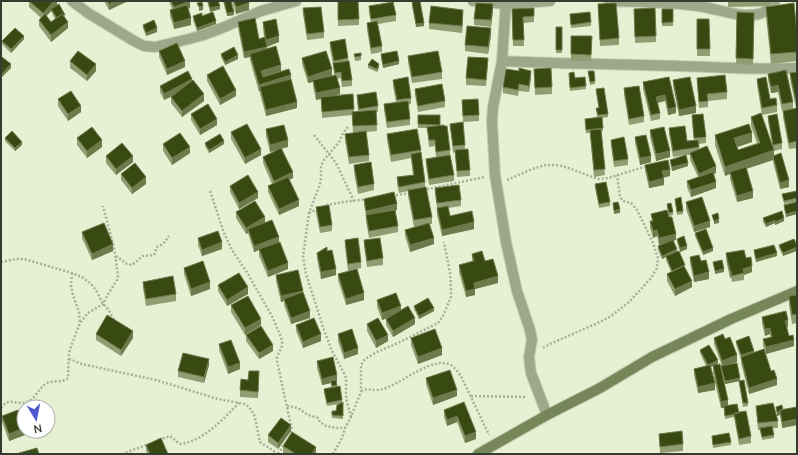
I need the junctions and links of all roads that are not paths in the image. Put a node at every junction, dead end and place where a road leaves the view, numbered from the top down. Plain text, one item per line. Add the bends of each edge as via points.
1 (72, 1) edge
2 (296, 1) edge
3 (473, 1) edge
4 (550, 1) edge
5 (609, 1) edge
6 (775, 1) edge
7 (506, 3) edge
8 (502, 61) junction
9 (797, 68) edge
10 (797, 291) edge
11 (547, 415) junction
12 (478, 454) edge

1 - 2 street via 134,41 144,46 155,47 203,35
3 - 7 street
4 - 7 street
5 - 6 street via 700,6 750,15 768,11
7 - 8 street
8 - 9 street
8 - 11 street via 492,107 496,180 517,291 532,340 529,357 531,373
10 - 11 street via 652,357
11 - 12 street

